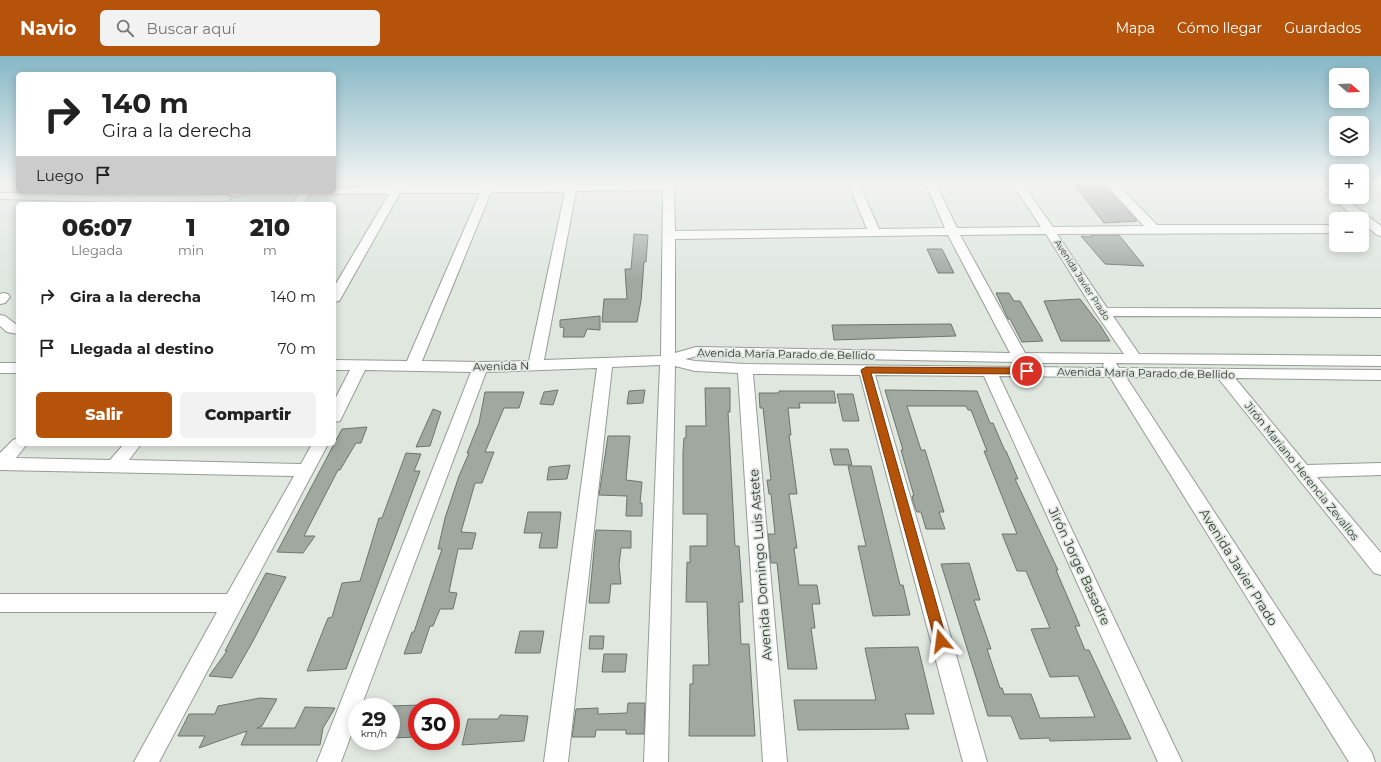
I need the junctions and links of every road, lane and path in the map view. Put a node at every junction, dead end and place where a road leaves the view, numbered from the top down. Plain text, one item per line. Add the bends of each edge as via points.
1 (382, 215) edge
2 (476, 215) edge
3 (565, 215) edge
4 (669, 215) edge
5 (867, 215) edge
6 (945, 215) edge
7 (1039, 215) edge
8 (1141, 215) edge
9 (1359, 215) edge
10 (1154, 229) junction
11 (1329, 229) edge
12 (1050, 230) junction
13 (1369, 230) edge
14 (952, 231) junction
15 (1379, 231) edge
16 (875, 233) junction
17 (669, 235) junction
18 (336, 295) edge
19 (1102, 312) junction
20 (1381, 313) edge
21 (0, 320) edge
22 (16, 330) edge
23 (1020, 358) junction
24 (1135, 359) junction
25 (667, 360) junction
26 (1381, 361) edge
27 (605, 363) junction
28 (336, 365) edge
29 (360, 365) junction
30 (536, 365) junction
31 (413, 366) junction
32 (1111, 366) junction
33 (480, 367) junction
34 (0, 368) edge
35 (16, 368) edge
36 (745, 369) junction
37 (866, 370) junction
38 (989, 371) junction
39 (1027, 371) junction
40 (1223, 374) junction
41 (1381, 375) edge
42 (336, 413) edge
43 (17, 446) edge
44 (131, 446) edge
45 (319, 446) edge
46 (0, 464) edge
47 (114, 467) junction
48 (305, 470) junction
49 (1381, 470) edge
50 (1302, 471) junction
51 (1381, 567) edge
52 (233, 603) junction
53 (3, 606) edge
54 (146, 762) edge
55 (329, 762) edge
56 (556, 762) edge
57 (656, 762) edge
58 (775, 762) edge
59 (975, 762) edge
60 (1170, 762) edge
61 (1363, 762) edge

1 - 18 street
2 - 31 street
3 - 30 street
4 - 17 street
5 - 16 street
6 - 14 street
7 - 12 street, Avenida Javier Prado
8 - 10 street
9 - 15 street
10 - 11 street
10 - 12 street
12 - 14 street
12 - 19 street, Avenida Javier Prado
13 - 15 street
14 - 16 street
14 - 23 street
16 - 17 street
17 - 25 street
19 - 20 street
19 - 24 street, Avenida Javier Prado
21 - 22 street
23 - 25 street, Avenida María Parado de Bellido via 696,351
23 - 32 street, Avenida María Parado de Bellido
23 - 39 street
24 - 26 street, Avenida María Parado de Bellido
24 - 32 street, Avenida María Parado de Bellido
25 - 27 street, Avenida N
25 - 36 street, Avenida María Parado de Bellido via 695,366
25 - 57 street
27 - 30 street, Avenida N
27 - 56 street
28 - 29 street, Avenida N
29 - 31 street, Avenida N
29 - 42 street
30 - 33 street, Avenida N
31 - 33 street, Avenida N
32 - 39 street, Avenida María Parado de Bellido
32 - 40 street, Avenida María Parado de Bellido
32 - 61 street, Avenida Javier Prado
33 - 55 street
34 - 35 street
36 - 37 street, Avenida María Parado de Bellido
36 - 58 street, Avenida Domingo Luis Astete
37 - 38 street, Avenida María Parado de Bellido
37 - 59 street
38 - 39 street, Avenida María Parado de Bellido
38 - 60 street, Jirón Jorge Basadre
40 - 41 street, Avenida María Parado de Bellido
40 - 50 street, Jirón Mariano Herencia Zevallos
43 - 46 street
44 - 47 street
45 - 48 street
46 - 47 street
47 - 48 street
48 - 52 street
49 - 50 street
50 - 51 street, Jirón Mariano Herencia Zevallos
52 - 53 street
52 - 54 street

